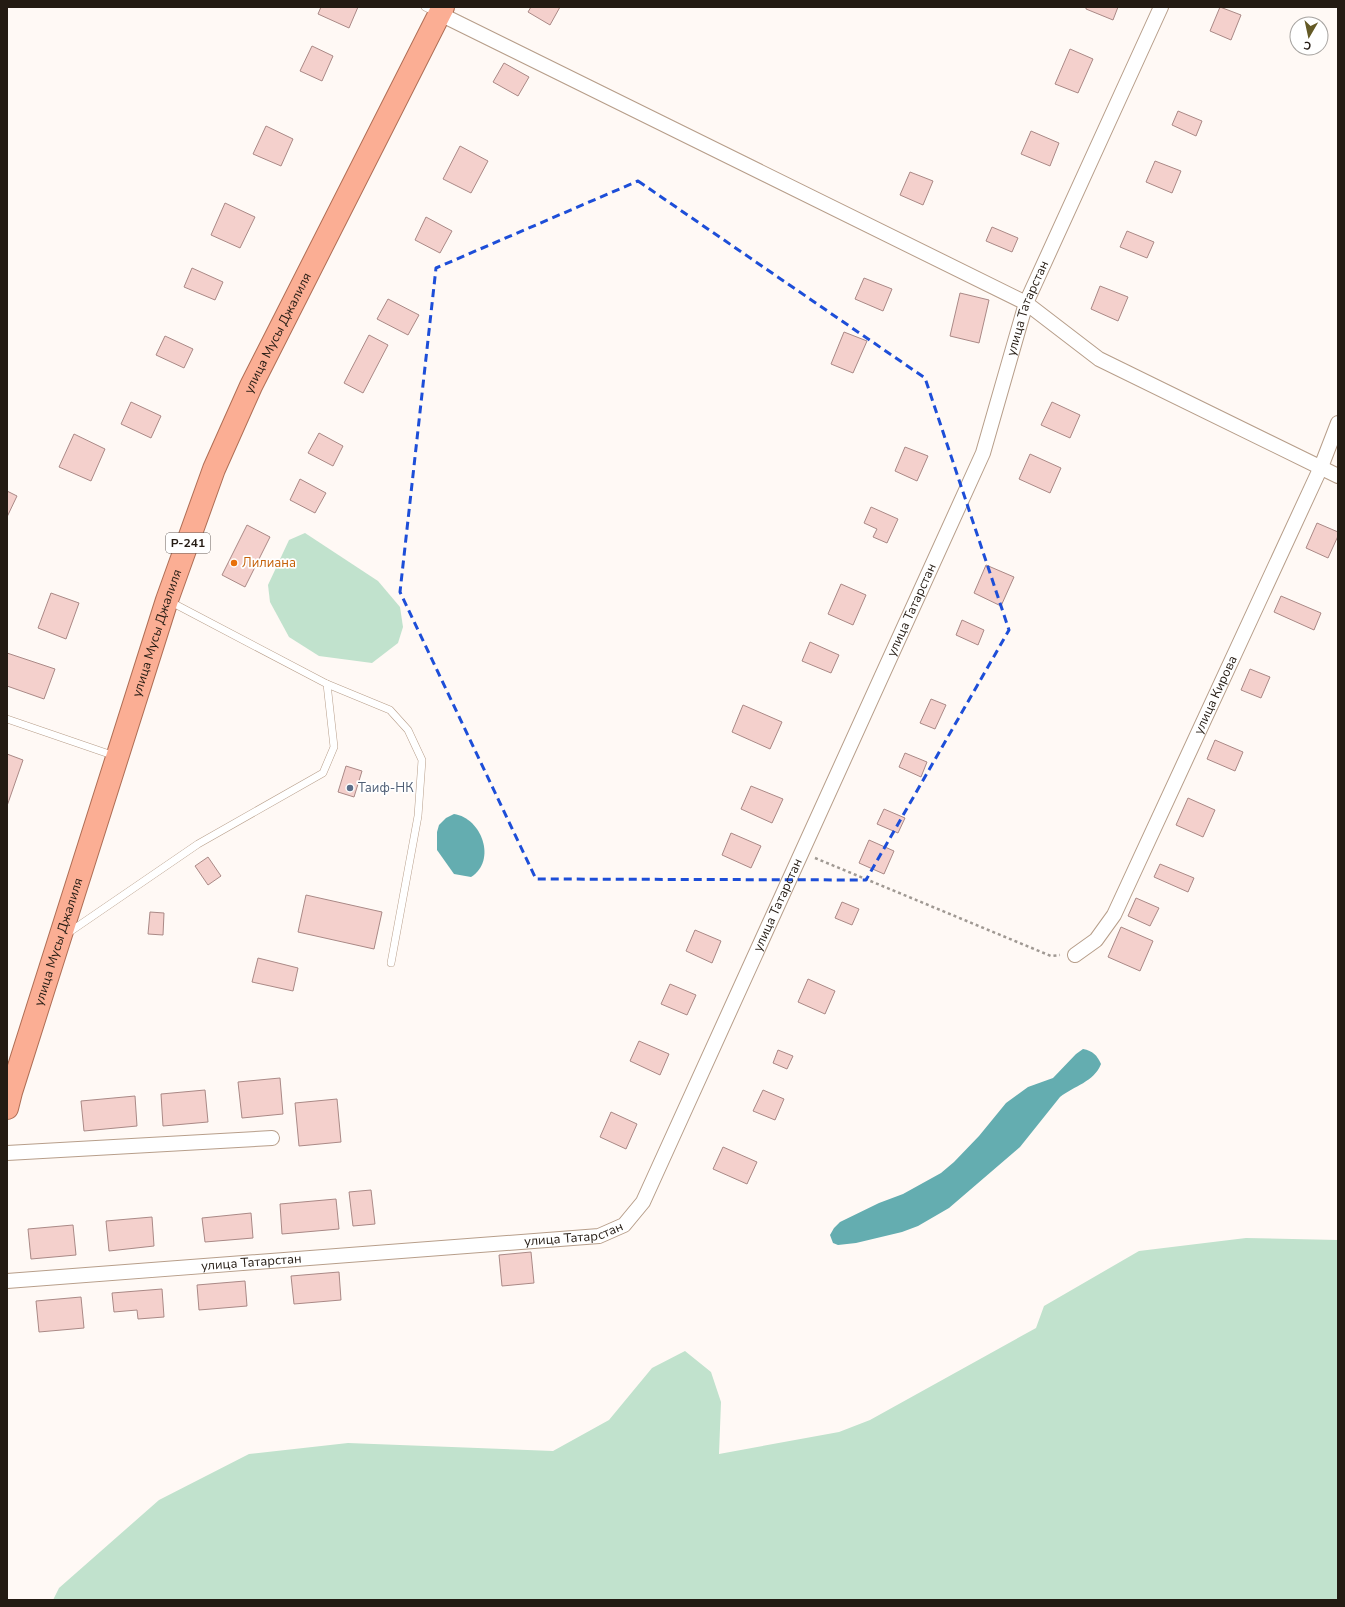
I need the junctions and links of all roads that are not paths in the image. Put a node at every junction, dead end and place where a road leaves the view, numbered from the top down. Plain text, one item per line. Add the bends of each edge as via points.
1 (1160, 7) edge
2 (436, 9) edge
3 (1026, 302) junction
4 (1338, 423) edge
5 (1321, 467) junction
6 (1338, 476) edge
7 (167, 600) junction
8 (327, 684) junction
9 (7, 719) edge
10 (117, 756) junction
11 (59, 939) junction
12 (1075, 955) road end
13 (391, 963) dead end
14 (7, 1108) edge
15 (272, 1138) dead end
16 (7, 1153) edge
17 (7, 1281) edge

1 - 3 street, улица Татарстан
2 - 3 street
2 - 7 highway, улица Мусы Джалиля / Р-241 via 251,386 214,469
3 - 5 street via 1099,359
3 - 17 street, улица Татарстан via 983,453 643,1202 624,1225 599,1236
4 - 5 street, улица Кирова
5 - 6 street
5 - 12 street, улица Кирова via 1114,916 1096,940
7 - 8 lane
7 - 10 highway, улица Мусы Джалиля / Р-241
8 - 11 lane via 334,747 323,773 198,844
8 - 13 lane via 390,710 408,730 422,760 418,816
9 - 10 lane
10 - 11 highway, улица Мусы Джалиля / Р-241
11 - 14 highway, улица Мусы Джалиля / Р-241
15 - 16 street

